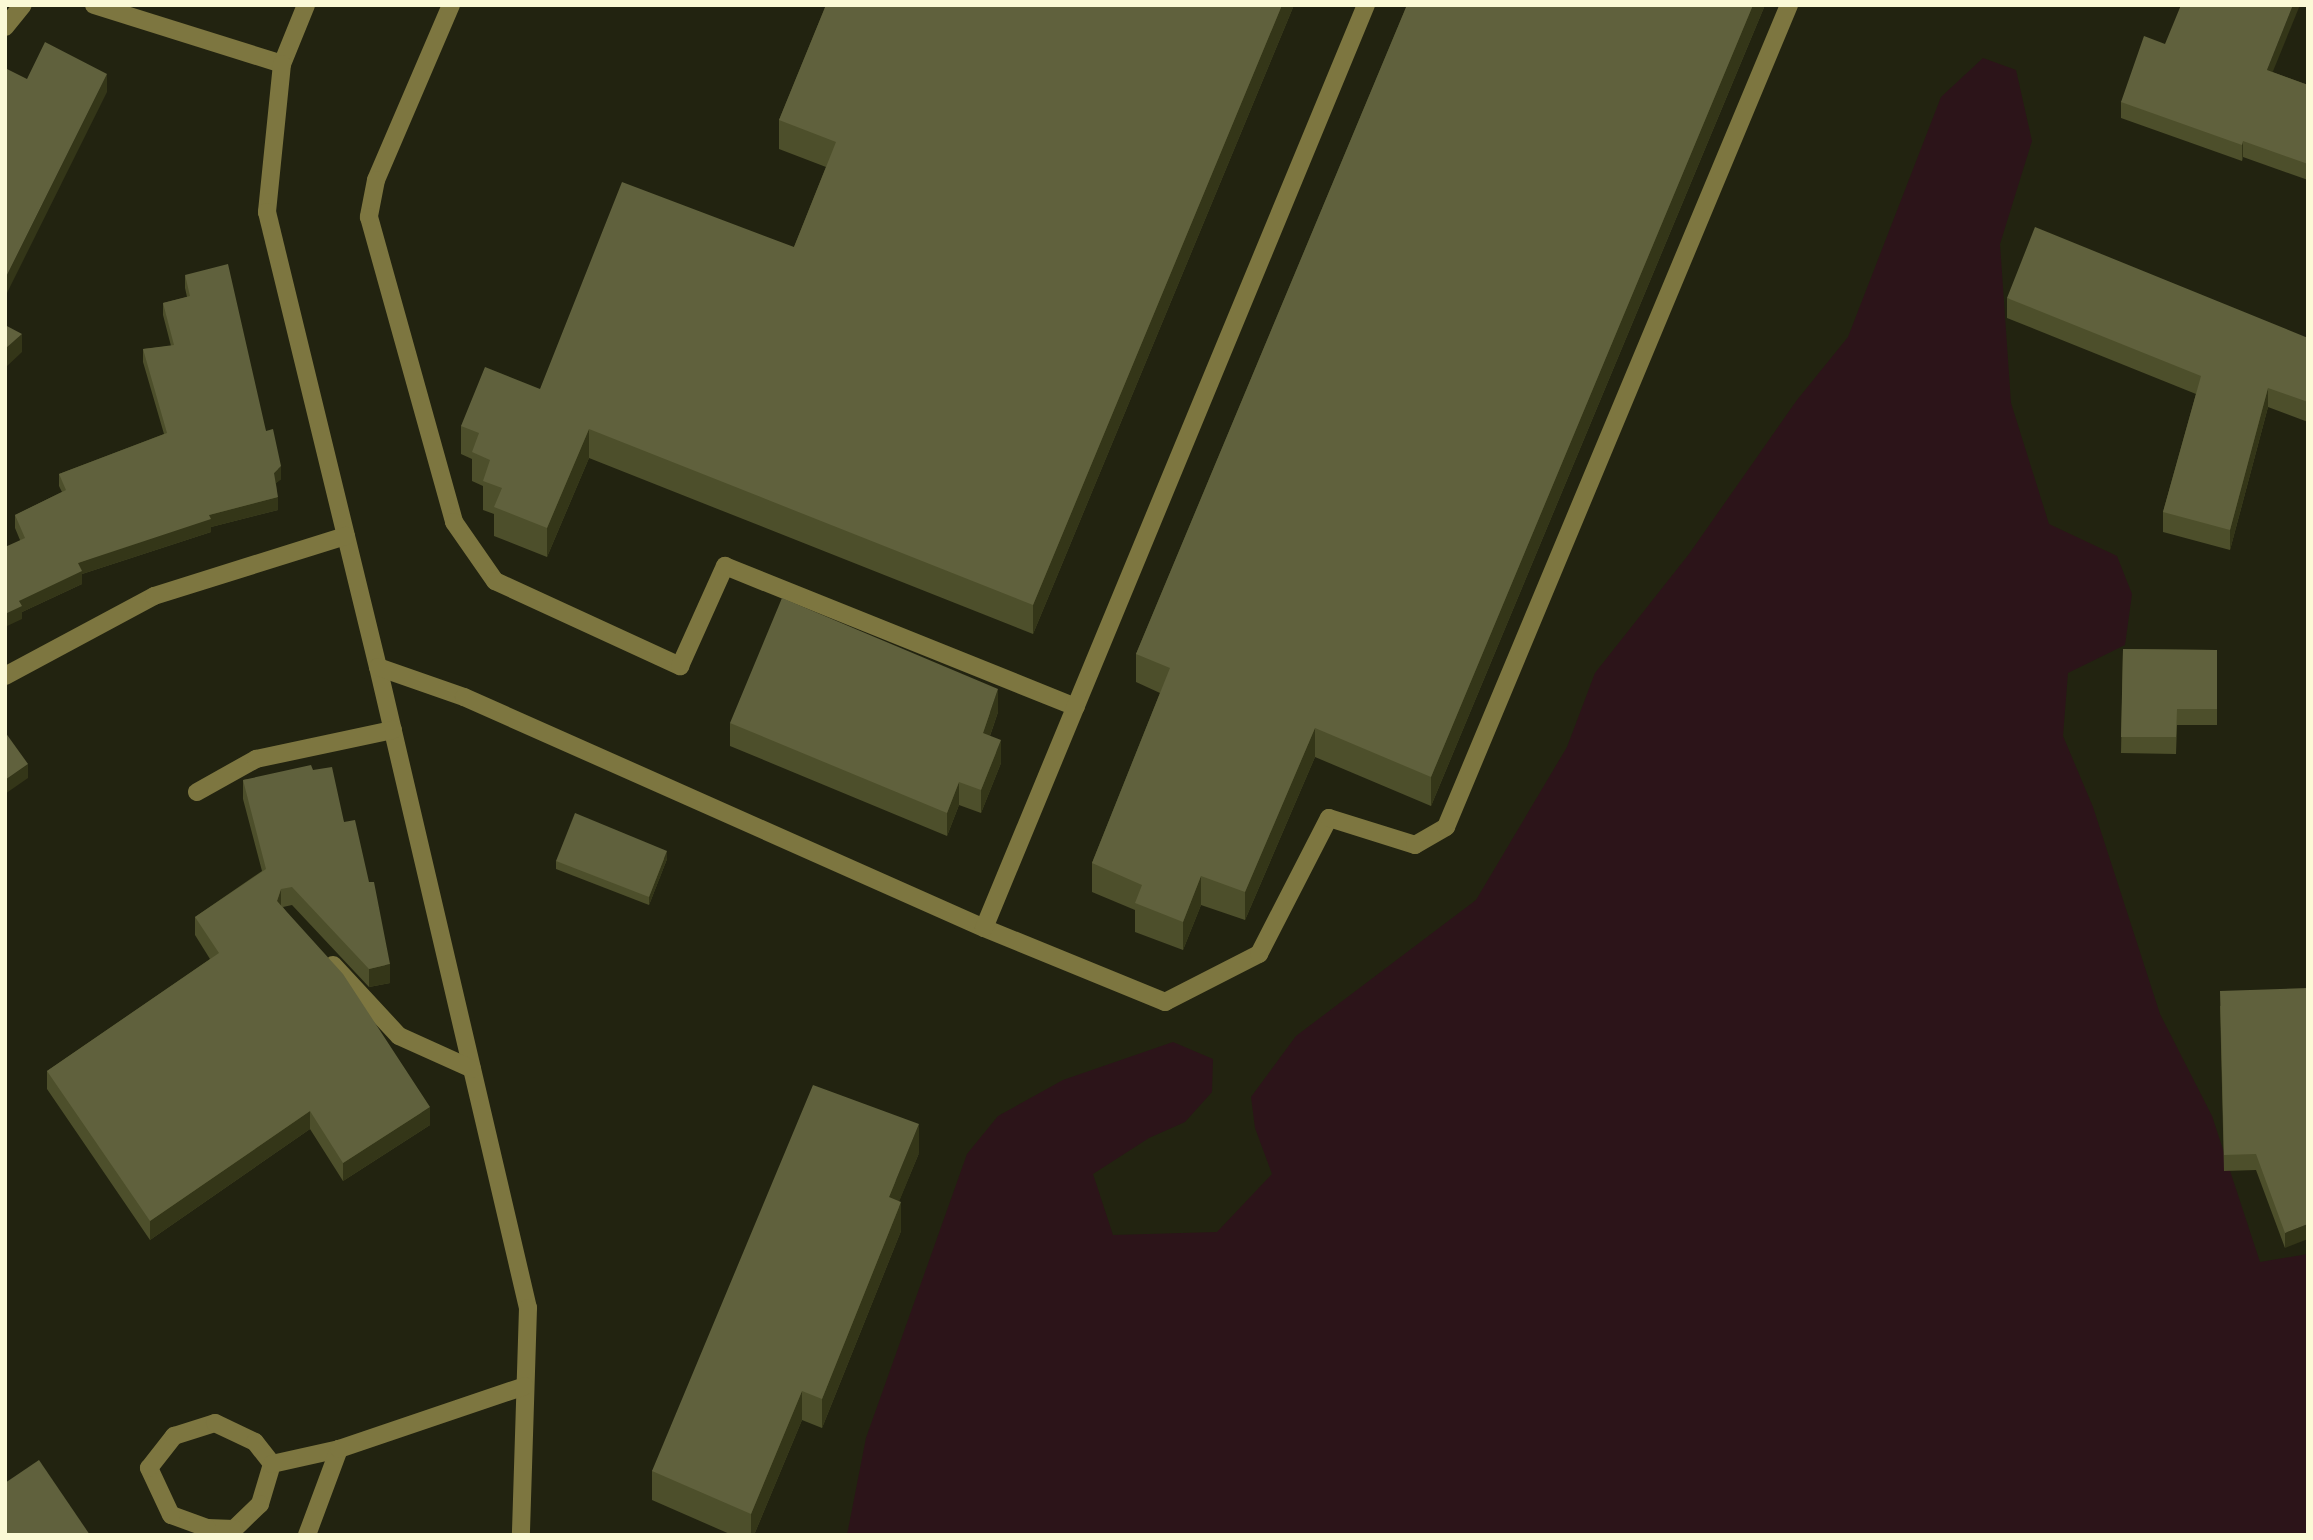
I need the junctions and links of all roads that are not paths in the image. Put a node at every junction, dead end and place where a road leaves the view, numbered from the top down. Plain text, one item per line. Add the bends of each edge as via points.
1 (23, 5) edge
2 (94, 5) edge
3 (306, 5) edge
4 (451, 5) edge
5 (1366, 5) edge
6 (1790, 5) edge
7 (5, 27) edge
8 (282, 64) junction
9 (346, 536) junction
10 (379, 667) junction
11 (5, 676) edge
12 (1076, 707) junction
13 (393, 730) junction
14 (197, 792) dead end
15 (984, 928) junction
16 (325, 956) edge
17 (472, 1069) junction
18 (525, 1386) junction
19 (340, 1449) junction
20 (272, 1464) junction
21 (307, 1535) edge
22 (521, 1535) edge

1 - 7 street
2 - 8 street
3 - 8 street
4 - 12 street via 376,180 369,217 454,522 495,581 680,666 724,566
5 - 12 street
6 - 15 street via 1446,827 1416,845 1329,818 1259,954 1165,1002
8 - 9 street via 267,212
9 - 10 street
9 - 11 street via 154,596
10 - 13 street
10 - 15 street via 464,697
12 - 15 street
13 - 14 street via 256,759
13 - 17 street
16 - 17 street via 399,1036
17 - 18 street via 528,1308
18 - 19 street
18 - 22 street
19 - 20 street
19 - 21 street
20 - 20 street via 255,1442 215,1423 174,1436 149,1468 171,1516 207,1528 234,1529 260,1504

